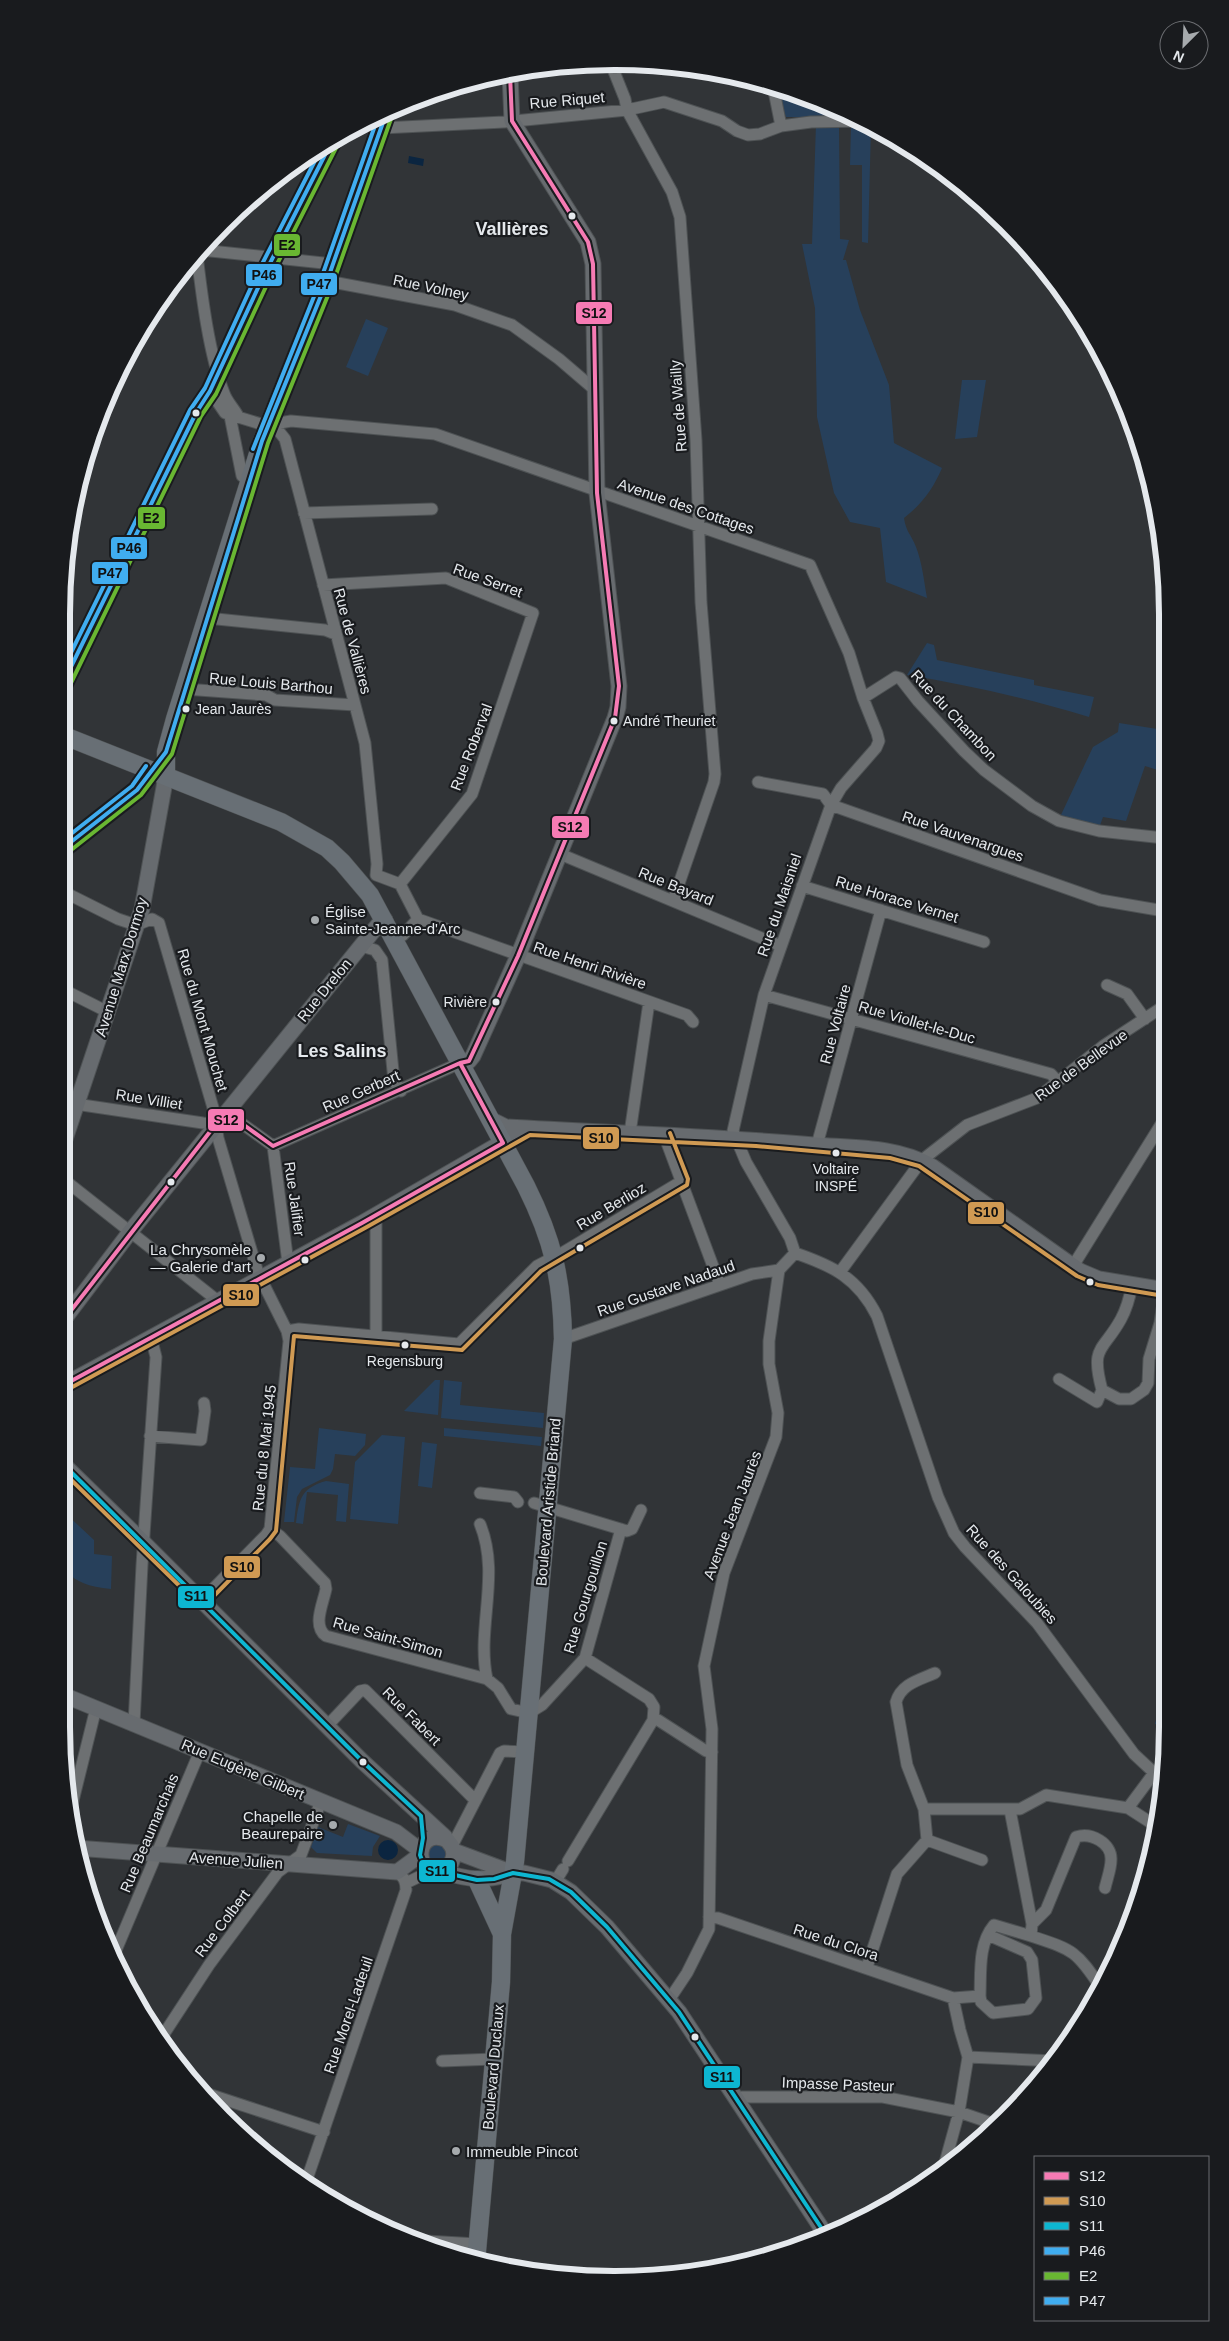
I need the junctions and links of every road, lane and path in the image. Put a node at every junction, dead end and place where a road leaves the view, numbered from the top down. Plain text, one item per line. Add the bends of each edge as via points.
1 (614, 70) edge
2 (510, 80) edge
3 (775, 95) edge
4 (627, 110) junction
5 (384, 121) edge
6 (512, 121) junction
7 (846, 122) edge
8 (781, 126) junction
9 (326, 153) edge
10 (209, 251) edge
11 (273, 258) junction
12 (198, 263) edge
13 (333, 264) junction
14 (327, 282) junction
15 (234, 340) junction
16 (211, 342) junction
17 (219, 373) junction
18 (594, 390) junction
19 (210, 391) junction
20 (234, 416) junction
21 (268, 425) junction
22 (250, 480) junction
23 (596, 490) junction
24 (432, 509) dead end
25 (304, 513) junction
26 (700, 526) junction
27 (323, 585) junction
28 (207, 618) junction
29 (335, 634) junction
30 (518, 659) joint
31 (70, 670) edge
32 (185, 688) junction
33 (863, 698) junction
34 (355, 705) junction
35 (70, 738) edge
36 (159, 773) junction
37 (758, 782) dead end
38 (831, 805) junction
39 (1159, 837) edge
40 (70, 843) edge
41 (560, 854) junction
42 (369, 879) junction
43 (400, 884) junction
44 (802, 886) junction
45 (70, 896) edge
46 (673, 901) junction
47 (881, 910) junction
48 (1159, 910) edge
49 (147, 914) junction
50 (418, 919) junction
51 (385, 920) junction
52 (136, 925) junction
53 (395, 939) junction
54 (984, 942) dead end
55 (361, 946) junction
56 (781, 946) junction
57 (518, 956) junction
58 (1107, 984) dead end
59 (70, 993) edge
60 (764, 995) junction
61 (649, 1002) junction
62 (1159, 1009) edge
63 (108, 1012) junction
64 (1145, 1018) junction
65 (852, 1019) junction
66 (693, 1022) dead end
67 (460, 1063) junction
68 (1058, 1082) junction
69 (401, 1091) junction
70 (70, 1103) edge
71 (77, 1104) junction
72 (492, 1120) junction
73 (216, 1124) junction
74 (70, 1125) edge
75 (1159, 1128) edge
76 (528, 1129) junction
77 (630, 1133) junction
78 (664, 1135) junction
79 (738, 1139) junction
80 (503, 1142) junction
81 (817, 1145) junction
82 (273, 1146) junction
83 (922, 1160) junction
84 (682, 1181) junction
85 (70, 1184) edge
86 (376, 1215) junction
87 (130, 1232) junction
88 (795, 1253) junction
89 (555, 1256) junction
90 (288, 1263) junction
91 (1072, 1266) junction
92 (779, 1270) junction
93 (840, 1272) junction
94 (260, 1278) junction
95 (720, 1285) junction
96 (1132, 1285) junction
97 (1159, 1289) edge
98 (218, 1301) junction
99 (70, 1311) edge
100 (1159, 1326) edge
101 (287, 1330) junction
102 (152, 1337) junction
103 (376, 1337) junction
104 (563, 1339) junction
105 (70, 1379) edge
106 (1059, 1379) dead end
107 (1102, 1390) junction
108 (204, 1403) dead end
109 (150, 1436) junction
110 (70, 1471) edge
111 (480, 1493) dead end
112 (518, 1502) dead end
113 (541, 1504) junction
114 (641, 1510) dead end
115 (480, 1524) dead end
116 (270, 1529) junction
117 (621, 1529) junction
118 (144, 1543) junction
119 (202, 1600) junction
120 (585, 1658) junction
121 (936, 1673) dead end
122 (487, 1679) junction
123 (70, 1698) edge
124 (96, 1708) junction
125 (529, 1713) junction
126 (653, 1720) junction
127 (134, 1724) junction
128 (328, 1725) junction
129 (200, 1751) junction
130 (525, 1752) junction
131 (712, 1752) junction
132 (1154, 1773) junction
133 (1157, 1775) edge
134 (75, 1794) edge
135 (475, 1800) junction
136 (321, 1801) junction
137 (1128, 1808) junction
138 (924, 1809) junction
139 (1010, 1810) junction
140 (420, 1816) junction
141 (1151, 1822) edge
142 (927, 1840) junction
143 (451, 1846) junction
144 (84, 1849) edge
145 (421, 1850) junction
146 (157, 1855) junction
147 (982, 1860) dead end
148 (289, 1864) junction
149 (437, 1870) junction
150 (562, 1871) junction
151 (513, 1872) junction
152 (402, 1877) junction
153 (477, 1880) junction
154 (1105, 1888) dead end
155 (709, 1917) junction
156 (1032, 1924) junction
157 (502, 1934) junction
158 (988, 1935) junction
159 (1031, 1936) junction
160 (117, 1948) edge
161 (867, 1967) junction
162 (1095, 1981) edge
163 (980, 1996) junction
164 (954, 1998) junction
165 (669, 2000) junction
166 (165, 2033) edge
167 (968, 2057) junction
168 (494, 2059) junction
169 (442, 2060) dead end
170 (1044, 2060) edge
171 (214, 2096) edge
172 (736, 2099) junction
173 (959, 2112) junction
174 (989, 2122) edge
175 (324, 2132) junction
176 (945, 2158) edge
177 (308, 2176) edge
178 (823, 2230) edge
179 (438, 2242) edge
180 (477, 2244) junction
181 (477, 2253) edge

1 - 4 street, Rue de Wailly via 626,99
2 - 6 main road
3 - 8 street
4 - 6 street, Rue Riquet
4 - 8 street, Rue Riquet via 664,102 722,121 748,135
4 - 26 street, Rue de Wailly via 672,192 680,217
5 - 6 street, Rue Riquet
5 - 13 main road, Avenue Marx Dormoy
6 - 18 main road via 590,248
7 - 8 street
9 - 11 main road
10 - 11 street
11 - 13 street
11 - 15 main road
12 - 16 street
13 - 14 main road, Avenue Marx Dormoy
14 - 18 street, Rue Volney via 454,305 512,325 560,359
14 - 21 main road, Avenue Marx Dormoy
15 - 16 street via 219,344
15 - 17 main road
16 - 17 street
17 - 19 main road
17 - 20 street
18 - 23 main road
19 - 20 street via 220,408
19 - 31 main road via 196,413
20 - 21 street
20 - 22 street via 242,476
21 - 22 main road, Avenue Marx Dormoy
21 - 23 street, Avenue des Cottages via 291,421 435,434
21 - 25 street, Rue de Vallières via 277,429 285,439
22 - 28 main road, Avenue Marx Dormoy
23 - 26 street, Avenue des Cottages
23 - 41 main road via 619,702
24 - 25 street
25 - 27 street, Rue de Vallières
26 - 33 street, Avenue des Cottages via 810,565 848,652
26 - 46 street, Rue de Wailly via 701,602 714,782
27 - 29 street, Rue de Vallières
27 - 30 street, Rue Serret via 446,578 533,613
28 - 29 street via 325,630
28 - 32 main road, Avenue Marx Dormoy
29 - 34 street, Rue de Vallières
30 - 43 street, Rue Roberval via 472,794
32 - 34 street, Rue Louis Barthou via 266,695 275,700
32 - 36 main road, Avenue Marx Dormoy
33 - 38 street, Rue du Maisniel via 879,741
33 - 39 street, Rue du Chambon via 896,677 900,678 964,751 1032,806 1059,821 1099,831
34 - 42 street, Rue de Vallières via 367,758 377,864
35 - 36 main road, Boulevard Aristide Briand
36 - 40 street
36 - 42 main road, Boulevard Aristide Briand via 282,816
36 - 49 main road, Avenue Marx Dormoy
37 - 38 street, Rue Vauvenargues via 824,794
38 - 44 street, Rue du Maisniel
38 - 48 street, Rue Vauvenargues via 1100,900
41 - 46 street, Rue Bayard
41 - 57 main road
42 - 43 street
42 - 51 main road, Boulevard Aristide Briand
43 - 50 street
44 - 47 street, Rue Horace Vernet
44 - 56 street, Rue du Maisniel
45 - 52 street
46 - 56 street, Rue Bayard
47 - 54 street, Rue Horace Vernet
47 - 65 street, Rue Voltaire
49 - 52 main road, Avenue Marx Dormoy
49 - 73 street, Rue du Mont Mouchet via 159,923 162,931
50 - 53 street via 403,936
50 - 57 street, Rue Henri Rivière
51 - 53 main road, Boulevard Aristide Briand
51 - 55 main road, Rue Drelon
52 - 63 main road, Avenue Marx Dormoy
53 - 67 main road, Boulevard Aristide Briand
55 - 69 street via 376,950 382,960 394,1081
55 - 73 main road, Rue Drelon
56 - 60 street, Rue du Maisniel
57 - 61 street, Rue Henri Rivière
57 - 67 main road via 473,1056 469,1061
58 - 64 street via 1127,994
59 - 63 street
60 - 65 street, Rue Viollet-le-Duc
60 - 79 street, Rue du Maisniel via 733,1131
61 - 66 street, Rue Henri Rivière via 686,1015
61 - 77 street
62 - 64 street, Rue de Bellevue
63 - 71 main road, Avenue Marx Dormoy
64 - 68 street, Rue de Bellevue
65 - 68 street, Rue Viollet-le-Duc via 1051,1074
65 - 81 street, Rue Voltaire
67 - 69 street, Rue Gerbert
67 - 72 main road, Boulevard Aristide Briand
68 - 83 street, Rue de Bellevue via 1025,1105 967,1126
69 - 82 street, Rue Gerbert
70 - 71 street, Rue Villiet
71 - 73 street, Rue Villiet
71 - 74 main road, Avenue Marx Dormoy
72 - 76 main road via 506,1127
72 - 80 main road, Boulevard Aristide Briand
73 - 82 street, Rue Jalifier via 237,1120
73 - 87 main road, Rue Drelon
73 - 94 street, Rue du Mont Mouchet
75 - 91 street
76 - 77 main road
76 - 80 main road
77 - 78 main road
78 - 79 main road
78 - 84 street
79 - 81 main road
79 - 88 street via 746,1162 790,1238
80 - 86 main road
80 - 89 main road, Boulevard Aristide Briand via 541,1214
81 - 83 main road via 892,1152
82 - 90 street, Rue Jalifier
83 - 91 main road
83 - 93 street, Rue de Bellevue
84 - 89 street, Rue Berlioz
84 - 95 street
85 - 87 street
86 - 90 main road
86 - 103 street
87 - 98 street
87 - 99 main road, Rue Drelon
88 - 92 street
88 - 93 street, Rue des Galoubies
89 - 103 street, Rue Berlioz via 537,1266 459,1344
89 - 104 main road, Boulevard Aristide Briand via 562,1298
90 - 94 main road
91 - 96 main road via 1100,1279
92 - 95 street, Rue Gustave Nadaud via 756,1273
92 - 131 street, Avenue Jean Jaurès via 768,1352 778,1413 776,1437 724,1573 705,1658
93 - 132 street, Rue des Galoubies via 868,1299 876,1316 938,1497 954,1533 1037,1623 1134,1754
94 - 98 main road
94 - 101 street, Rue du 8 Mai 1945
95 - 104 street, Rue Gustave Nadaud
96 - 97 main road
96 - 107 street via 1121,1319 1098,1352
98 - 102 main road
100 - 107 street via 1144,1390 1130,1399 1119,1399
101 - 103 street, Rue Berlioz
101 - 116 street, Rue du 8 Mai 1945 via 289,1342
102 - 105 main road
102 - 109 street via 156,1357
104 - 113 main road, Boulevard Aristide Briand
106 - 107 street via 1097,1402
108 - 109 street via 202,1440
109 - 118 street
110 - 118 main road
111 - 112 street via 514,1497
113 - 117 street
113 - 125 main road, Boulevard Aristide Briand
114 - 117 street, Rue Gourgouillon via 632,1529
115 - 122 street via 489,1568 483,1660
116 - 119 street, Rue du 8 Mai 1945
116 - 122 street, Rue Saint-Simon via 325,1583 318,1626 320,1632
117 - 120 street, Rue Gourgouillon
118 - 119 main road
118 - 127 street
119 - 128 main road
120 - 125 street, Rue Gourgouillon via 542,1705
120 - 126 street via 649,1698 654,1707
121 - 138 street via 903,1688 896,1702 907,1765
122 - 125 street via 498,1688 511,1709
123 - 124 main road, Rue Eugène Gilbert
124 - 127 main road, Rue Eugène Gilbert
124 - 134 street
125 - 130 main road, Boulevard Aristide Briand
126 - 131 street
126 - 150 street
127 - 129 main road, Rue Eugène Gilbert
128 - 135 street, Rue Fabert via 360,1691 365,1690
128 - 140 main road
129 - 136 main road, Rue Eugène Gilbert
129 - 146 street, Rue Beaumarchais
130 - 135 street via 500,1753
130 - 151 main road, Boulevard Aristide Briand
131 - 155 street, Avenue Jean Jaurès
132 - 133 street, Rue des Galoubies
132 - 137 street
135 - 143 street
136 - 145 main road, Rue Eugène Gilbert via 396,1832
136 - 148 street, Rue Colbert via 301,1855
137 - 139 street via 1046,1795 1020,1810
137 - 141 street
138 - 139 street
138 - 142 street
139 - 156 street
140 - 143 main road
140 - 145 main road
142 - 147 street
142 - 161 street via 897,1874
143 - 145 main road via 436,1837 426,1841
143 - 149 main road via 452,1862
143 - 151 main road
144 - 146 main road, Avenue Julien
145 - 149 main road via 424,1865
145 - 152 main road
146 - 148 main road, Avenue Julien
146 - 160 street, Rue Beaumarchais
148 - 152 main road, Avenue Julien
148 - 166 street, Rue Colbert via 278,1872 209,1965
149 - 152 street
149 - 153 main road
150 - 151 main road via 538,1876
150 - 165 main road via 571,1892
151 - 153 main road via 494,1879
151 - 157 main road, Boulevard Duclaux
152 - 175 street, Rue Morel-Ladeuil via 406,1890
153 - 157 main road
154 - 156 street via 1111,1858 1106,1846 1084,1835 1076,1838 1046,1910
155 - 161 street, Rue du Clora
155 - 165 street, Avenue Jean Jaurès via 704,1941
156 - 159 street
157 - 168 main road, Boulevard Duclaux
158 - 159 street via 994,1926
158 - 163 street via 981,1957
158 - 163 street via 1027,1952 1032,1960 1036,1998 1028,2009 993,2013 981,2002
159 - 162 street via 1067,1948 1078,1956
161 - 164 street, Rue du Clora
163 - 164 street
164 - 167 street
165 - 172 main road
167 - 170 street
167 - 173 street
168 - 169 street
168 - 180 main road, Boulevard Duclaux
171 - 175 street
172 - 173 street, Impasse Pasteur via 883,2097
172 - 178 main road
173 - 174 street, Impasse Pasteur
173 - 176 street
175 - 177 street, Rue Morel-Ladeuil
179 - 180 street
180 - 181 main road, Boulevard Duclaux

